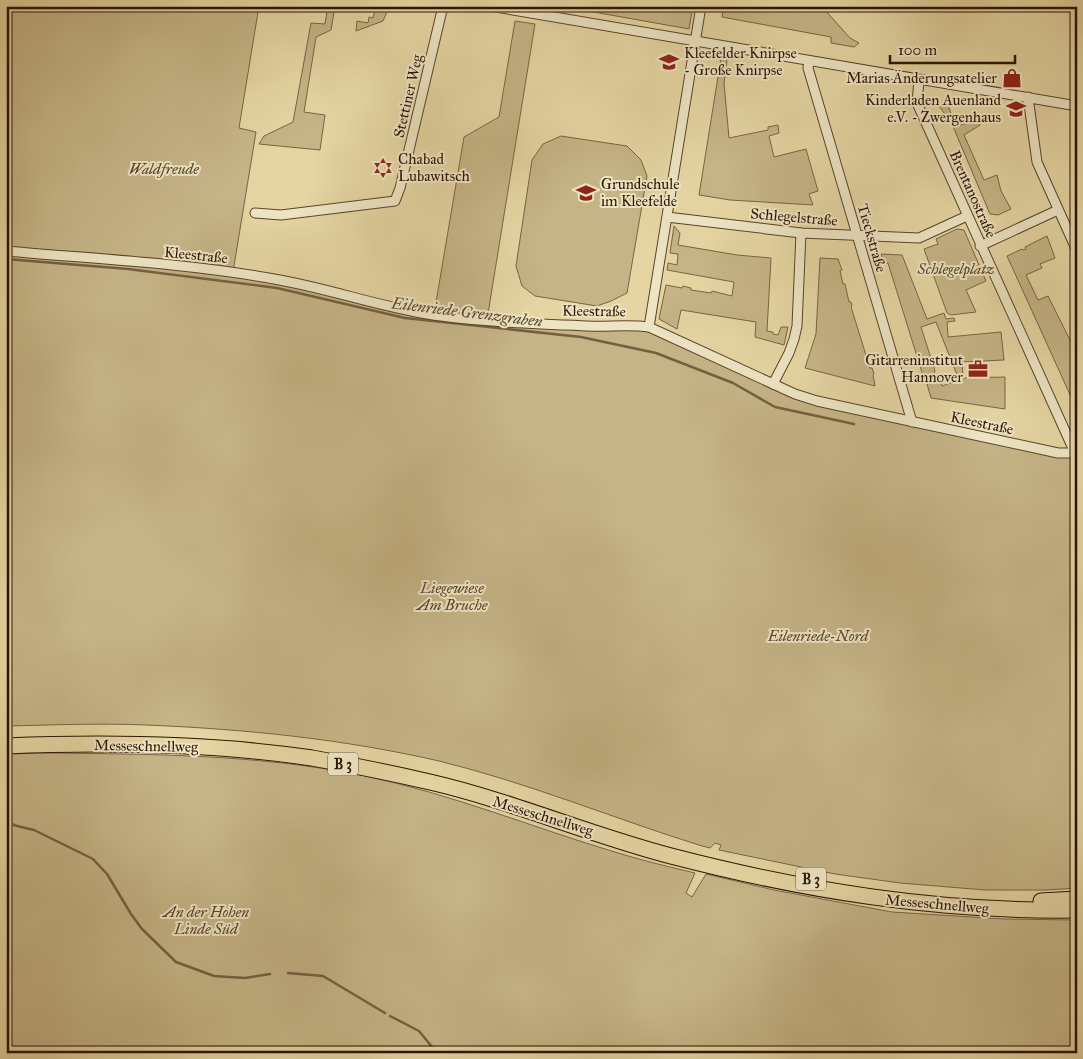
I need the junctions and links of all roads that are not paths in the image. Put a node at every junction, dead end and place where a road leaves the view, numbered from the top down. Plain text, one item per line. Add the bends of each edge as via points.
1 (443, 6) edge
2 (490, 6) edge
3 (701, 6) edge
4 (532, 10) edge
5 (696, 43) junction
6 (809, 61) junction
7 (918, 80) junction
8 (1028, 97) junction
9 (1077, 106) edge
10 (1058, 210) junction
11 (255, 213) dead end
12 (968, 216) junction
13 (667, 217) junction
14 (801, 233) junction
15 (856, 235) junction
16 (980, 246) junction
17 (6, 251) edge
18 (1077, 251) edge
19 (649, 327) junction
20 (773, 384) junction
21 (912, 422) junction
22 (1076, 453) edge
23 (6, 736) edge
24 (6, 746) edge
25 (1077, 899) edge
26 (1077, 910) edge

1 - 11 street, Stettiner Weg via 395,200 281,215
2 - 4 street
3 - 5 street
4 - 5 street
5 - 6 street
5 - 13 street
6 - 7 street
6 - 15 street, Tieckstraße via 808,68
7 - 8 street
7 - 12 street, Brentanostraße via 917,103
8 - 9 street
8 - 10 street via 1037,162
10 - 16 street
10 - 18 street
12 - 15 street, Schlegelstraße via 919,238
12 - 16 street, Brentanostraße
13 - 14 street, Schlegelstraße
13 - 19 street
14 - 15 street, Schlegelstraße
14 - 20 street via 794,339
15 - 21 street, Tieckstraße
16 - 22 street, Brentanostraße
17 - 19 street, Kleestraße via 232,272 434,315 510,322
19 - 20 street, Kleestraße
20 - 21 street, Kleestraße via 817,401
21 - 22 street, Kleestraße via 1058,453
23 - 25 highway, Messeschnellweg / B 3 via 182,737 313,750 436,774 671,847 800,877 978,900
24 - 26 highway, Messeschnellweg / B 3 via 184,746 312,758 434,783 669,856 798,886 926,905

